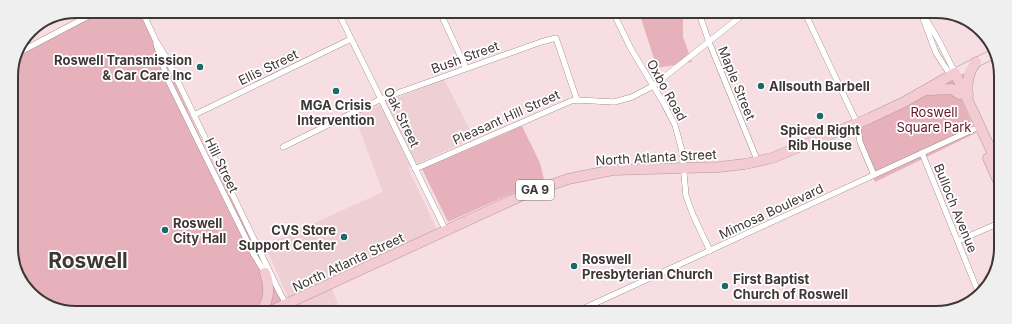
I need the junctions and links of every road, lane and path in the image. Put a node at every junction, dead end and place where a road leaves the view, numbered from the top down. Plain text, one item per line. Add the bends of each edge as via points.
1 (85, 18) edge
2 (145, 18) edge
3 (341, 18) edge
4 (443, 18) edge
5 (616, 18) edge
6 (700, 18) edge
7 (739, 18) edge
8 (807, 18) edge
9 (923, 18) edge
10 (351, 39) junction
11 (156, 42) junction
12 (708, 42) junction
13 (25, 50) edge
14 (990, 55) edge
15 (976, 62) junction
16 (466, 68) junction
17 (953, 75) junction
18 (653, 86) junction
19 (924, 91) junction
20 (959, 94) junction
21 (381, 100) junction
22 (577, 100) junction
23 (970, 106) junction
24 (194, 115) junction
25 (857, 123) junction
26 (974, 129) junction
27 (283, 147) dead end
28 (922, 153) junction
29 (994, 156) edge
30 (758, 162) junction
31 (683, 168) junction
32 (415, 169) junction
33 (994, 170) edge
34 (874, 175) junction
35 (994, 225) edge
36 (446, 231) junction
37 (958, 241) junction
38 (710, 251) junction
39 (265, 273) junction
40 (978, 288) edge
41 (280, 293) junction
42 (264, 306) edge
43 (287, 306) edge
44 (292, 306) edge
45 (589, 306) edge

1 - 13 street
2 - 11 street, Hill Street
3 - 10 street, Oak Street
4 - 16 street
5 - 18 street, Oxbo Road
6 - 12 street, Maple Street
7 - 12 street, Pleasant Hill Street
8 - 25 street
9 - 17 street via 936,53
10 - 21 street, Oak Street
10 - 24 street, Ellis Street
11 - 24 street, Hill Street
11 - 39 street, Hill Street via 167,78
12 - 18 street, Pleasant Hill Street
12 - 30 street, Maple Street
14 - 15 main road, GA 9
15 - 17 main road, GA 9
15 - 23 highway via 968,80
16 - 21 street, Bush Street
16 - 22 street, Bush Street via 556,38
17 - 19 highway, North Atlanta Street / GA 9
17 - 20 highway
17 - 23 highway
18 - 22 street, Pleasant Hill Street via 632,97 614,102
18 - 31 street, Oxbo Road via 672,118 682,151
19 - 20 highway via 952,89
19 - 25 highway, North Atlanta Street / GA 9
20 - 26 highway
21 - 27 street, Bush Street
21 - 32 street, Oak Street
22 - 32 street, Pleasant Hill Street
23 - 29 highway
24 - 41 street, Hill Street
25 - 30 highway, North Atlanta Street / GA 9 via 784,154
25 - 34 street via 860,142
26 - 28 street, Mimosa Boulevard
26 - 33 highway
28 - 34 street, Mimosa Boulevard
28 - 37 street, Bulloch Avenue
30 - 31 highway, North Atlanta Street / GA 9
31 - 36 highway, North Atlanta Street / GA 9 via 590,173 535,190
31 - 38 street, Oxbo Road via 686,196 692,215
32 - 36 street, Oak Street
34 - 38 street, Mimosa Boulevard
35 - 37 street
36 - 44 highway, North Atlanta Street / GA 9
37 - 40 street, Bulloch Avenue
38 - 45 street, Mimosa Boulevard
39 - 41 street, Hill Street
39 - 42 highway via 269,292
41 - 43 street, Hill Street

